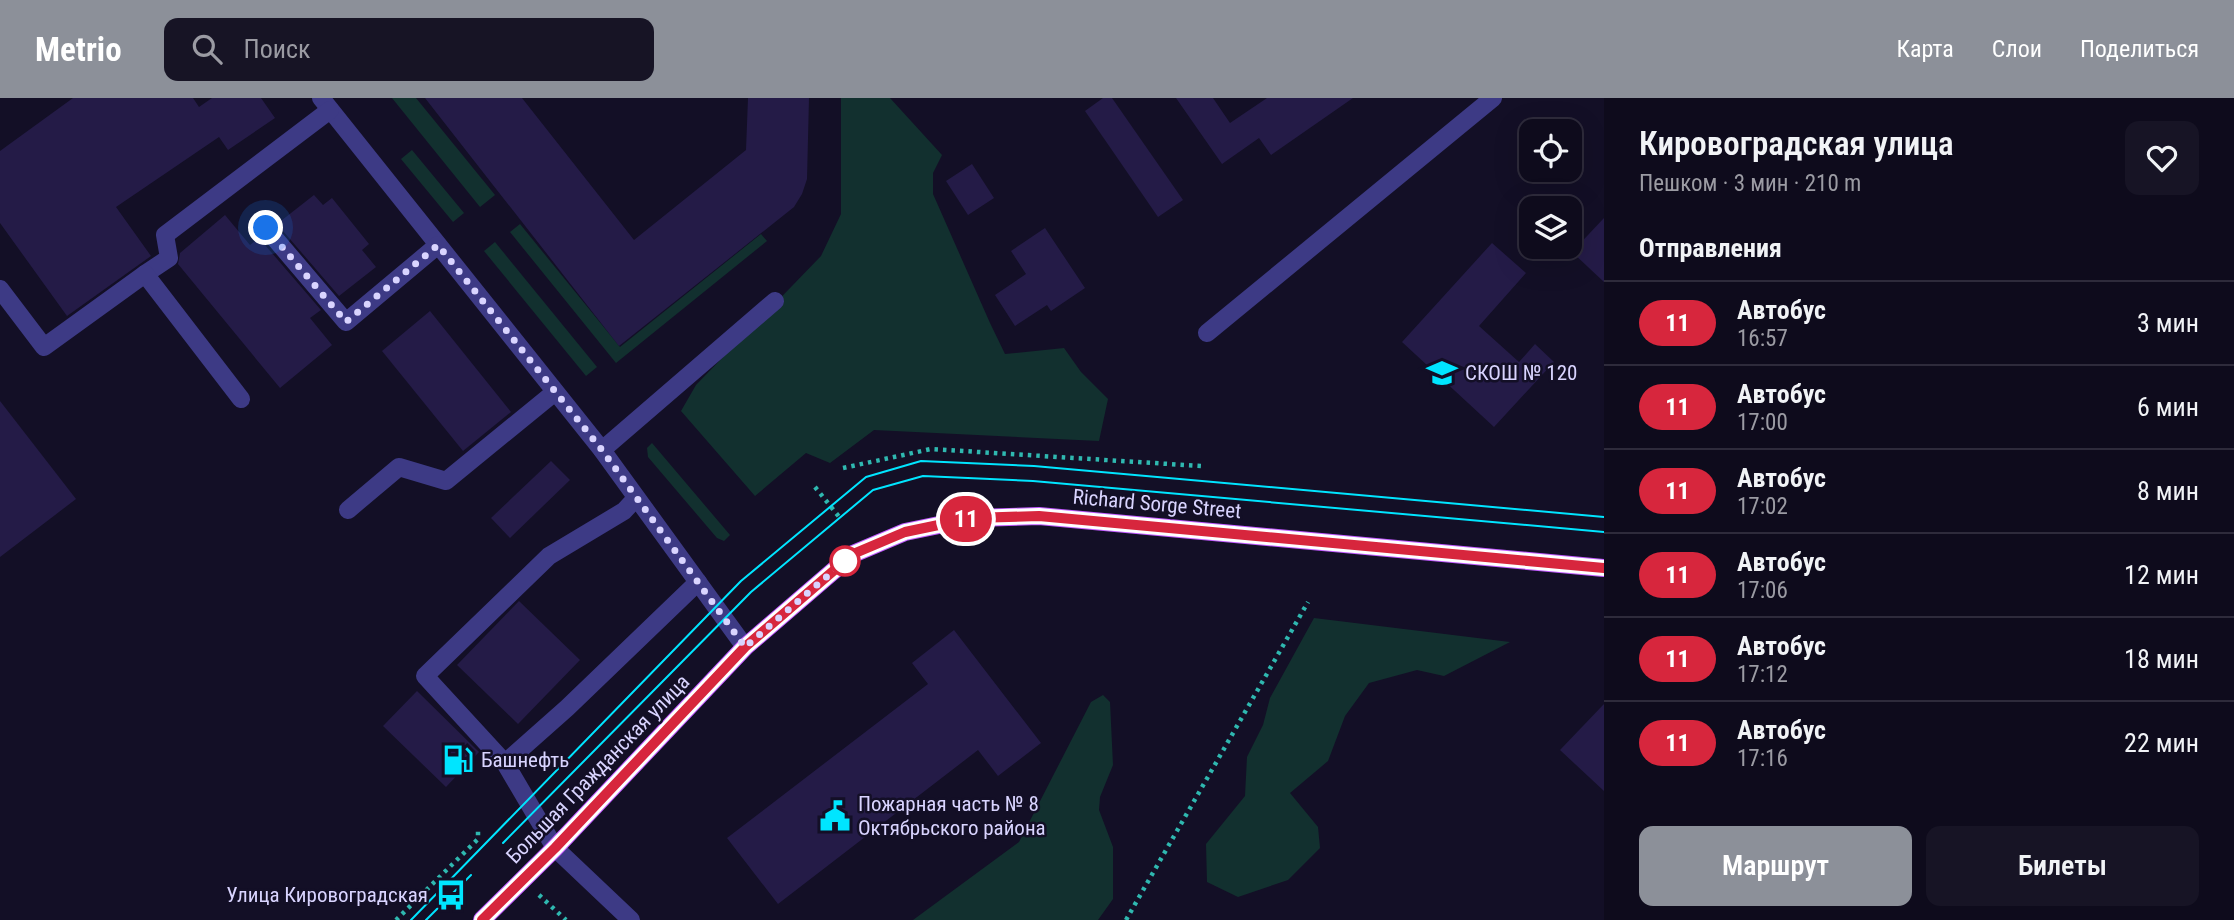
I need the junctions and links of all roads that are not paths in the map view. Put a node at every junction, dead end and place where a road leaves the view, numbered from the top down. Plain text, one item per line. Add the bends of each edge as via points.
1 (1493, 98) edge
2 (325, 104) edge
3 (266, 228) dead end
4 (438, 245) junction
5 (145, 274) junction
6 (0, 289) edge
7 (775, 300) dead end
8 (1207, 333) dead end
9 (555, 392) junction
10 (241, 399) dead end
11 (602, 450) junction
12 (636, 498) junction
13 (348, 510) dead end
14 (1604, 568) edge
15 (698, 582) junction
16 (745, 647) junction
17 (505, 763) junction
18 (555, 848) junction
19 (482, 920) edge
20 (631, 920) edge

1 - 8 street
2 - 4 street
2 - 5 street via 165,235 169,258
3 - 4 street via 346,322
4 - 9 street
5 - 6 street via 44,347
5 - 10 street
7 - 11 street
9 - 11 street
9 - 13 street via 446,481 399,467
11 - 12 street
12 - 15 street
12 - 17 street via 624,511 550,556 425,676
14 - 16 main road, Richard Sorge Street via 1039,516 972,518 905,532 853,554
15 - 16 street
15 - 17 street
16 - 18 main road, Большая Гражданская улица
17 - 18 street
18 - 19 main road, Большая Гражданская улица
18 - 20 street

